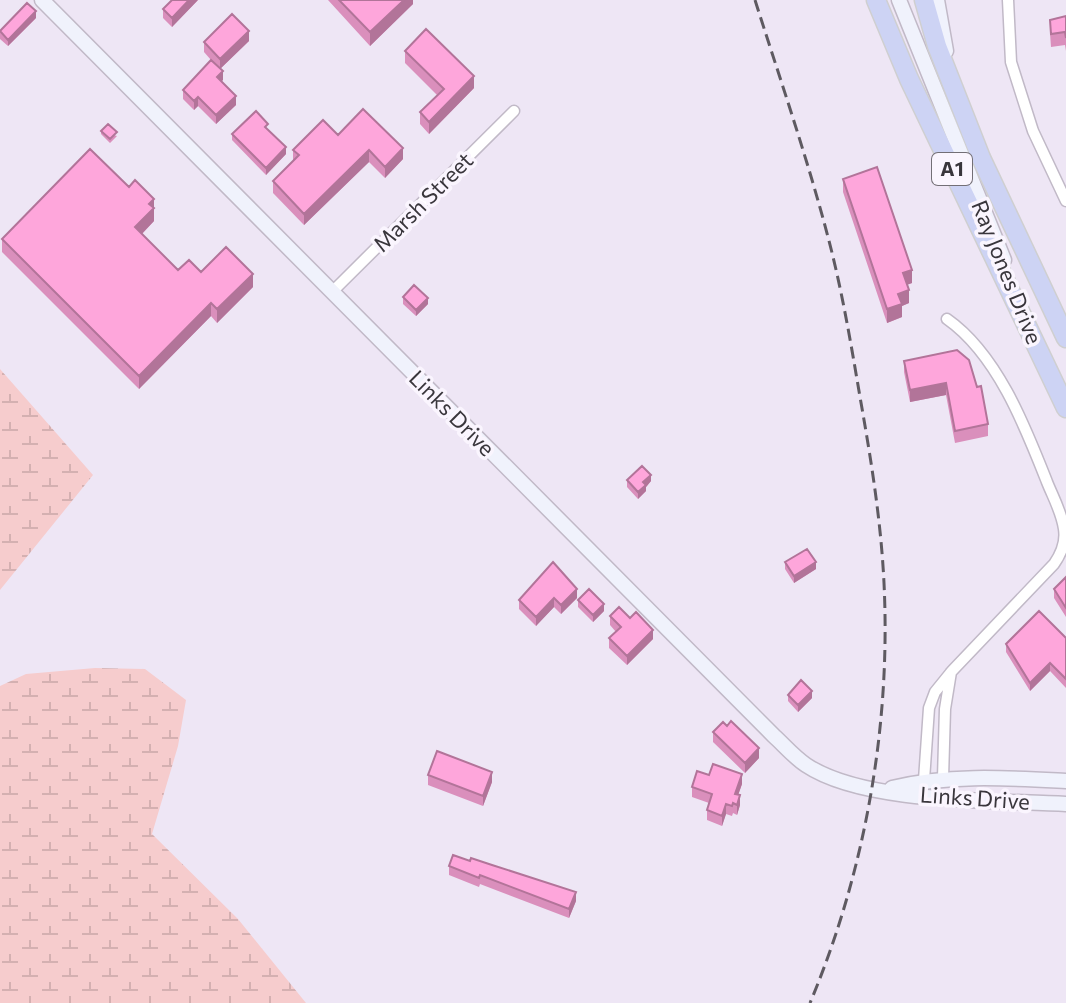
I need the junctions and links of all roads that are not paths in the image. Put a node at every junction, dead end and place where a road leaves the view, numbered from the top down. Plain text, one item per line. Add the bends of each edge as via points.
1 (42, 0) edge
2 (876, 0) edge
3 (899, 0) edge
4 (924, 0) edge
5 (937, 0) edge
6 (1008, 0) edge
7 (952, 80) junction
8 (514, 111) dead end
9 (1066, 201) edge
10 (332, 292) junction
11 (947, 319) dead end
12 (1031, 336) junction
13 (1066, 338) edge
14 (1066, 408) edge
15 (952, 671) junction
16 (943, 778) junction
17 (924, 780) junction
18 (1066, 781) edge
19 (883, 790) junction
20 (935, 797) junction
21 (1066, 804) edge

1 - 10 street, Links Drive
2 - 12 highway, A1
3 - 12 street, Ray Jones Drive
4 - 7 highway, Ray Jones Drive / A1
5 - 7 street, Ray Jones Drive
6 - 9 street via 1011,62 1033,131
7 - 13 highway, Ray Jones Drive / A1 via 986,171
8 - 10 street, Marsh Street
10 - 19 street, Links Drive via 795,756 841,782
11 - 15 street via 969,337 1021,416 1064,534 1054,564
12 - 14 highway, Ray Jones Drive / A1
15 - 16 street
15 - 17 street via 930,701
16 - 17 street, Links Drive
16 - 18 street, Links Drive
16 - 20 street
17 - 19 street, Links Drive
17 - 20 street
19 - 20 street, Links Drive
20 - 21 street, Links Drive

